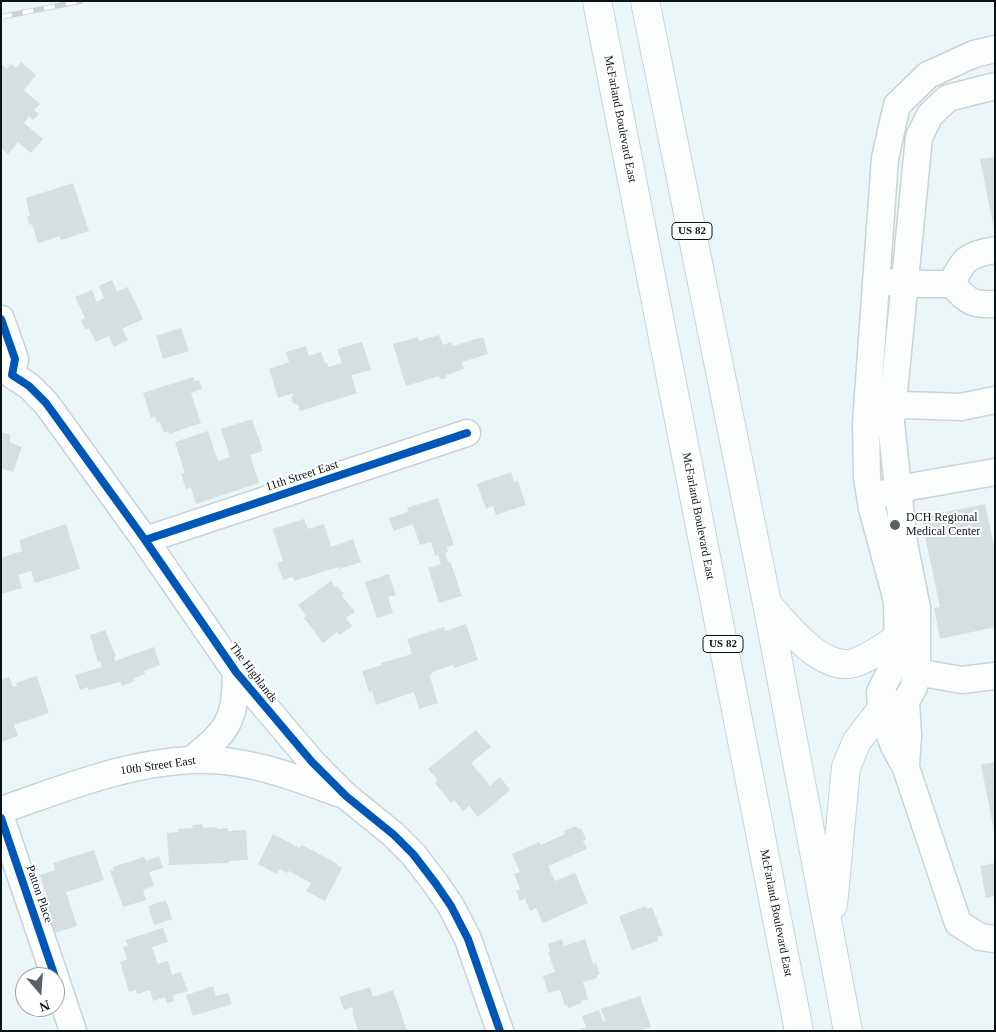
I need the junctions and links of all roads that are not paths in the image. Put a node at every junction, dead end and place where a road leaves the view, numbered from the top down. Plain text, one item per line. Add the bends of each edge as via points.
1 (597, 1) edge
2 (645, 1) edge
3 (995, 49) edge
4 (995, 86) edge
5 (995, 250) edge
6 (876, 282) junction
7 (904, 283) junction
8 (952, 284) junction
9 (995, 304) edge
10 (1, 319) edge
11 (7, 374) edge
12 (995, 400) edge
13 (880, 404) junction
14 (467, 433) dead end
15 (995, 472) edge
16 (898, 489) junction
17 (870, 498) junction
18 (145, 540) junction
19 (767, 604) junction
20 (898, 638) junction
21 (236, 672) junction
22 (916, 672) junction
23 (995, 676) edge
24 (906, 702) junction
25 (881, 710) junction
26 (192, 760) junction
27 (906, 768) junction
28 (346, 796) junction
29 (1, 810) edge
30 (1, 818) edge
31 (829, 937) junction
32 (995, 939) edge
33 (52, 967) edge
34 (65, 1007) edge
35 (73, 1031) edge
36 (500, 1031) edge
37 (799, 1031) edge
38 (848, 1031) edge

1 - 37 highway, McFarland Boulevard East / US 82
2 - 19 highway, US 82
3 - 6 street via 974,54 928,75 897,105 885,158
4 - 7 street via 948,98 930,115 918,137
5 - 8 street via 971,255 960,265
6 - 7 street
6 - 13 street
7 - 8 street
7 - 13 street
8 - 9 street via 974,304
10 - 11 street, The Highlands via 14,360
11 - 18 street, The Highlands via 29,386 46,403
12 - 13 street via 961,407
13 - 16 street via 891,423
13 - 17 street via 867,478
14 - 18 street, 11th Street East
15 - 16 street
16 - 17 street
16 - 22 street via 904,543 917,608
17 - 20 street via 897,601
18 - 21 street, The Highlands
19 - 20 highway via 800,640 832,662 852,663 866,658
19 - 31 highway, US 82
20 - 25 street via 898,657 880,692
21 - 26 street via 231,718 220,736
21 - 28 street, The Highlands via 312,762
22 - 23 street via 962,680
22 - 24 street via 914,686
24 - 25 street
24 - 27 street
25 - 27 street
25 - 31 highway via 857,741 846,767
26 - 28 street, 10th Street East via 253,766 290,775
26 - 29 street, 10th Street East via 118,771
27 - 32 street via 958,923 980,937
28 - 36 street, The Highlands via 413,854 451,906 468,939
30 - 33 street, Patton Place
31 - 38 highway, US 82
34 - 35 street, Patton Place

